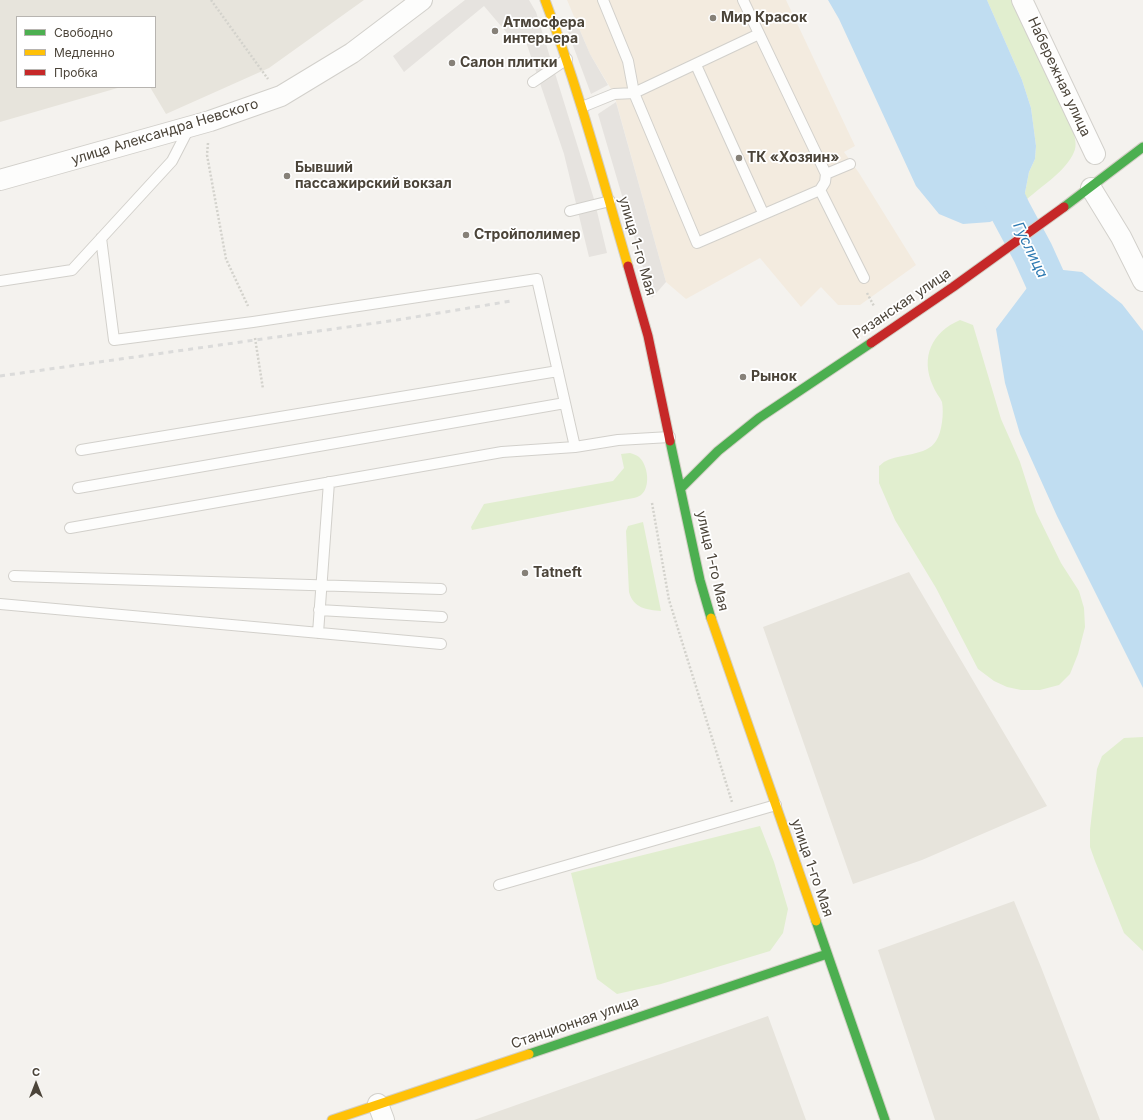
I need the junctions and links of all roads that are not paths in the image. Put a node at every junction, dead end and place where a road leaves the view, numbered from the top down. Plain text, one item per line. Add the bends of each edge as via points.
1 (422, 0) edge
2 (545, 0) edge
3 (603, 0) edge
4 (743, 0) edge
5 (1022, 0) edge
6 (759, 34) junction
7 (567, 59) junction
8 (696, 65) junction
9 (533, 82) dead end
10 (634, 93) junction
11 (582, 108) junction
12 (190, 126) junction
13 (1143, 147) edge
14 (1095, 154) dead end
15 (850, 164) dead end
16 (826, 174) junction
17 (0, 180) edge
18 (820, 190) junction
19 (1087, 190) junction
20 (610, 201) junction
21 (570, 211) dead end
22 (763, 213) junction
23 (101, 238) junction
24 (864, 278) dead end
25 (0, 281) edge
26 (1143, 281) edge
27 (558, 371) junction
28 (565, 403) junction
29 (670, 437) junction
30 (575, 447) junction
31 (81, 450) dead end
32 (329, 482) junction
33 (78, 488) dead end
34 (681, 488) junction
35 (70, 528) dead end
36 (14, 576) dead end
37 (321, 585) junction
38 (441, 589) dead end
39 (0, 604) edge
40 (319, 610) junction
41 (442, 617) dead end
42 (318, 634) junction
43 (441, 644) dead end
44 (776, 805) junction
45 (499, 885) dead end
46 (827, 954) junction
47 (381, 1112) edge
48 (332, 1120) edge
49 (885, 1120) edge

1 - 12 street, улица Александра Невского via 352,53 281,96
2 - 7 main road, улица 1-го Мая
3 - 10 lane via 628,61
4 - 6 lane
5 - 14 street, Набережная улица
6 - 8 lane
6 - 16 lane
7 - 9 lane
7 - 11 main road, улица 1-го Мая
8 - 10 lane
8 - 22 lane
10 - 11 lane via 614,94
10 - 22 lane via 697,243
11 - 20 main road, улица 1-го Мая
12 - 17 street, улица Александра Невского
12 - 23 lane via 172,160
13 - 19 main road, Рязанская улица
15 - 16 lane
16 - 18 lane
18 - 22 lane
18 - 24 lane
19 - 26 street via 1121,237
19 - 34 main road, Рязанская улица via 953,287 759,418 718,451
20 - 21 lane
20 - 29 main road, улица 1-го Мая via 648,336
23 - 25 lane via 72,270
23 - 27 lane via 114,340 253,322 537,279
27 - 28 lane
27 - 31 lane
28 - 30 lane
28 - 33 lane
29 - 30 lane via 618,440
29 - 34 main road, улица 1-го Мая
30 - 32 lane via 502,452
32 - 35 lane
32 - 37 lane
34 - 44 main road, улица 1-го Мая via 700,580
36 - 37 lane
37 - 38 lane
37 - 40 lane
39 - 42 lane
40 - 41 lane
40 - 42 lane
42 - 43 lane
44 - 45 lane
44 - 46 main road, улица 1-го Мая
46 - 47 main road, Станционная улица
46 - 49 main road, улица 1-го Мая
47 - 48 main road, Станционная улица

